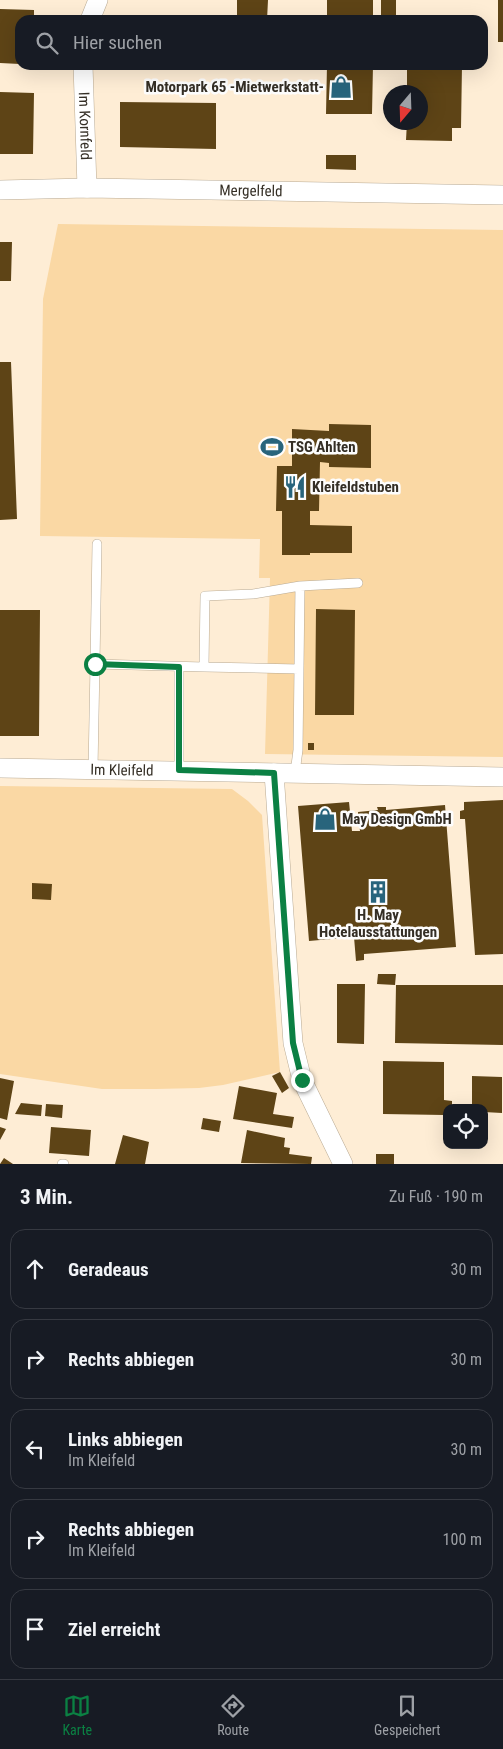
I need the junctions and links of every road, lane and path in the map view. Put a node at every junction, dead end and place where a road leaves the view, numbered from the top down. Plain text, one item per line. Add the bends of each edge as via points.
1 (98, 0) edge
2 (92, 15) edge
3 (83, 70) edge
4 (87, 188) junction
5 (0, 190) edge
6 (503, 195) edge
7 (97, 544) dead end
8 (358, 583) dead end
9 (300, 586) junction
10 (95, 664) junction
11 (179, 667) junction
12 (204, 668) junction
13 (299, 669) junction
14 (0, 768) edge
15 (93, 769) junction
16 (179, 770) junction
17 (274, 773) junction
18 (295, 773) junction
19 (503, 777) edge
20 (343, 1164) edge

1 - 2 street
3 - 4 street, Im Kornfeld
4 - 5 street, Mergelfeld
4 - 6 street, Mergelfeld
7 - 10 lane
8 - 9 lane
9 - 12 lane via 253,594 205,596
9 - 13 lane
10 - 11 lane
10 - 15 lane
11 - 12 lane
11 - 16 lane
12 - 13 lane
13 - 18 lane
14 - 15 street, Im Kleifeld
15 - 16 street, Im Kleifeld
16 - 17 street, Im Kleifeld
17 - 18 street, Im Kleifeld
17 - 20 street via 293,1043 302,1080
18 - 19 street, Im Kleifeld

